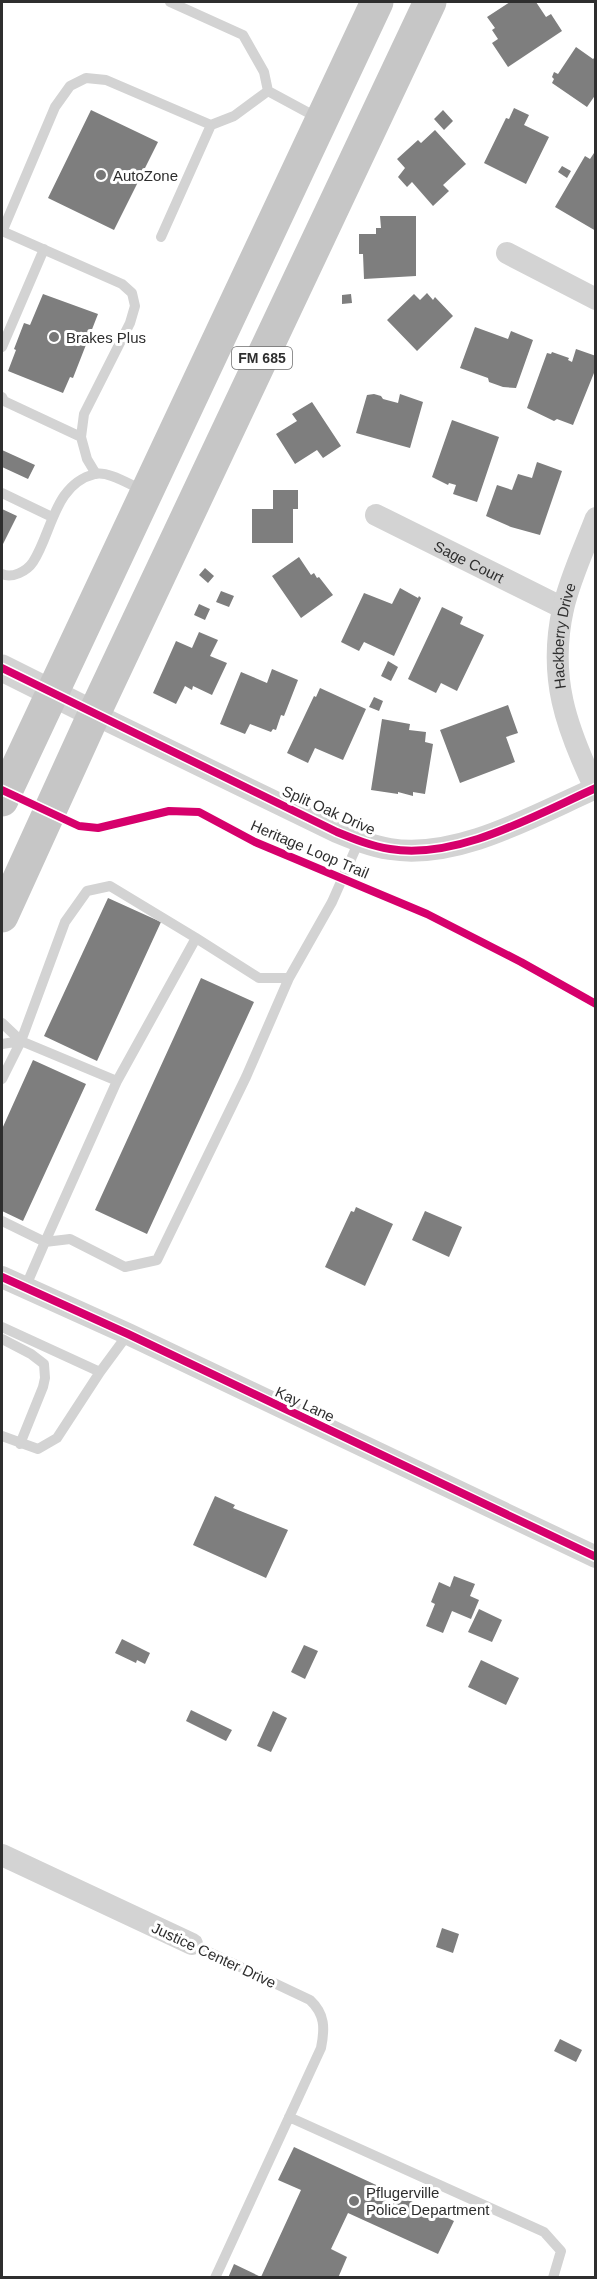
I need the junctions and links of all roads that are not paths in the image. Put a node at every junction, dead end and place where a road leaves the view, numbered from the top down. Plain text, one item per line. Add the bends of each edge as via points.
1 (170, 2) edge
2 (376, 2) edge
3 (430, 2) edge
4 (268, 91) junction
5 (321, 119) junction
6 (211, 125) junction
7 (2, 231) edge
8 (161, 237) dead end
9 (44, 249) junction
10 (507, 253) dead end
11 (596, 299) edge
12 (2, 347) edge
13 (2, 397) edge
14 (81, 437) junction
15 (96, 474) junction
16 (146, 491) junction
17 (2, 493) edge
18 (376, 515) dead end
19 (52, 517) junction
20 (596, 518) edge
21 (2, 574) edge
22 (563, 608) junction
23 (2, 668) edge
24 (51, 693) junction
25 (94, 714) junction
26 (595, 788) edge
27 (2, 801) edge
28 (359, 841) junction
29 (2, 916) edge
30 (196, 938) junction
31 (289, 978) junction
32 (2, 1023) edge
33 (21, 1041) junction
34 (2, 1044) edge
35 (2, 1079) edge
36 (117, 1081) junction
37 (2, 1221) edge
38 (45, 1242) junction
39 (2, 1277) edge
40 (25, 1288) junction
41 (2, 1327) edge
42 (128, 1334) junction
43 (2, 1339) edge
44 (100, 1372) junction
45 (2, 1436) edge
46 (20, 1444) junction
47 (596, 1557) edge
48 (2, 1855) edge
49 (192, 1944) joint
50 (289, 2117) junction
51 (215, 2277) edge
52 (553, 2277) edge

1 - 4 lane via 243,35 264,72
2 - 5 main road, FM 685
3 - 25 main road, FM 685
4 - 5 lane
4 - 6 lane via 234,116
5 - 16 main road, FM 685
6 - 7 lane via 106,80 86,78 70,86 55,107
6 - 8 lane
7 - 9 lane
9 - 12 lane
9 - 14 lane via 122,284 132,293 135,306 84,414
10 - 11 street
13 - 14 lane
14 - 15 lane
15 - 16 lane
15 - 19 lane via 66,492
16 - 24 main road, FM 685
17 - 19 lane
18 - 22 street, Sage Court
19 - 21 lane via 33,563 22,573
20 - 22 street, Hackberry Drive
22 - 26 street, Hackberry Drive via 558,643 563,711
23 - 24 street
24 - 25 street
24 - 27 main road, FM 685
25 - 28 street, Split Oak Drive
25 - 29 main road, FM 685
26 - 28 street, Split Oak Drive via 487,836 458,844 413,850
28 - 31 lane via 333,902
30 - 31 lane via 259,978
30 - 33 lane via 110,886 87,891 65,922
30 - 36 lane
31 - 38 lane via 246,1077 157,1260 125,1267 70,1239
32 - 33 lane
33 - 34 lane
33 - 35 lane
33 - 36 lane
36 - 38 lane
37 - 38 lane
38 - 40 lane
39 - 40 street, Kay Lane
40 - 42 street, Kay Lane
41 - 44 lane
42 - 44 lane
42 - 47 street, Kay Lane
43 - 46 lane via 44,1364 43,1387
44 - 46 lane via 57,1438 38,1449
45 - 46 lane
48 - 49 street, Justice Center Drive
49 - 50 lane, Justice Center Drive via 310,2000 320,2009 324,2033 321,2048
50 - 51 lane, Justice Center Drive
50 - 52 lane via 544,2232 561,2251

